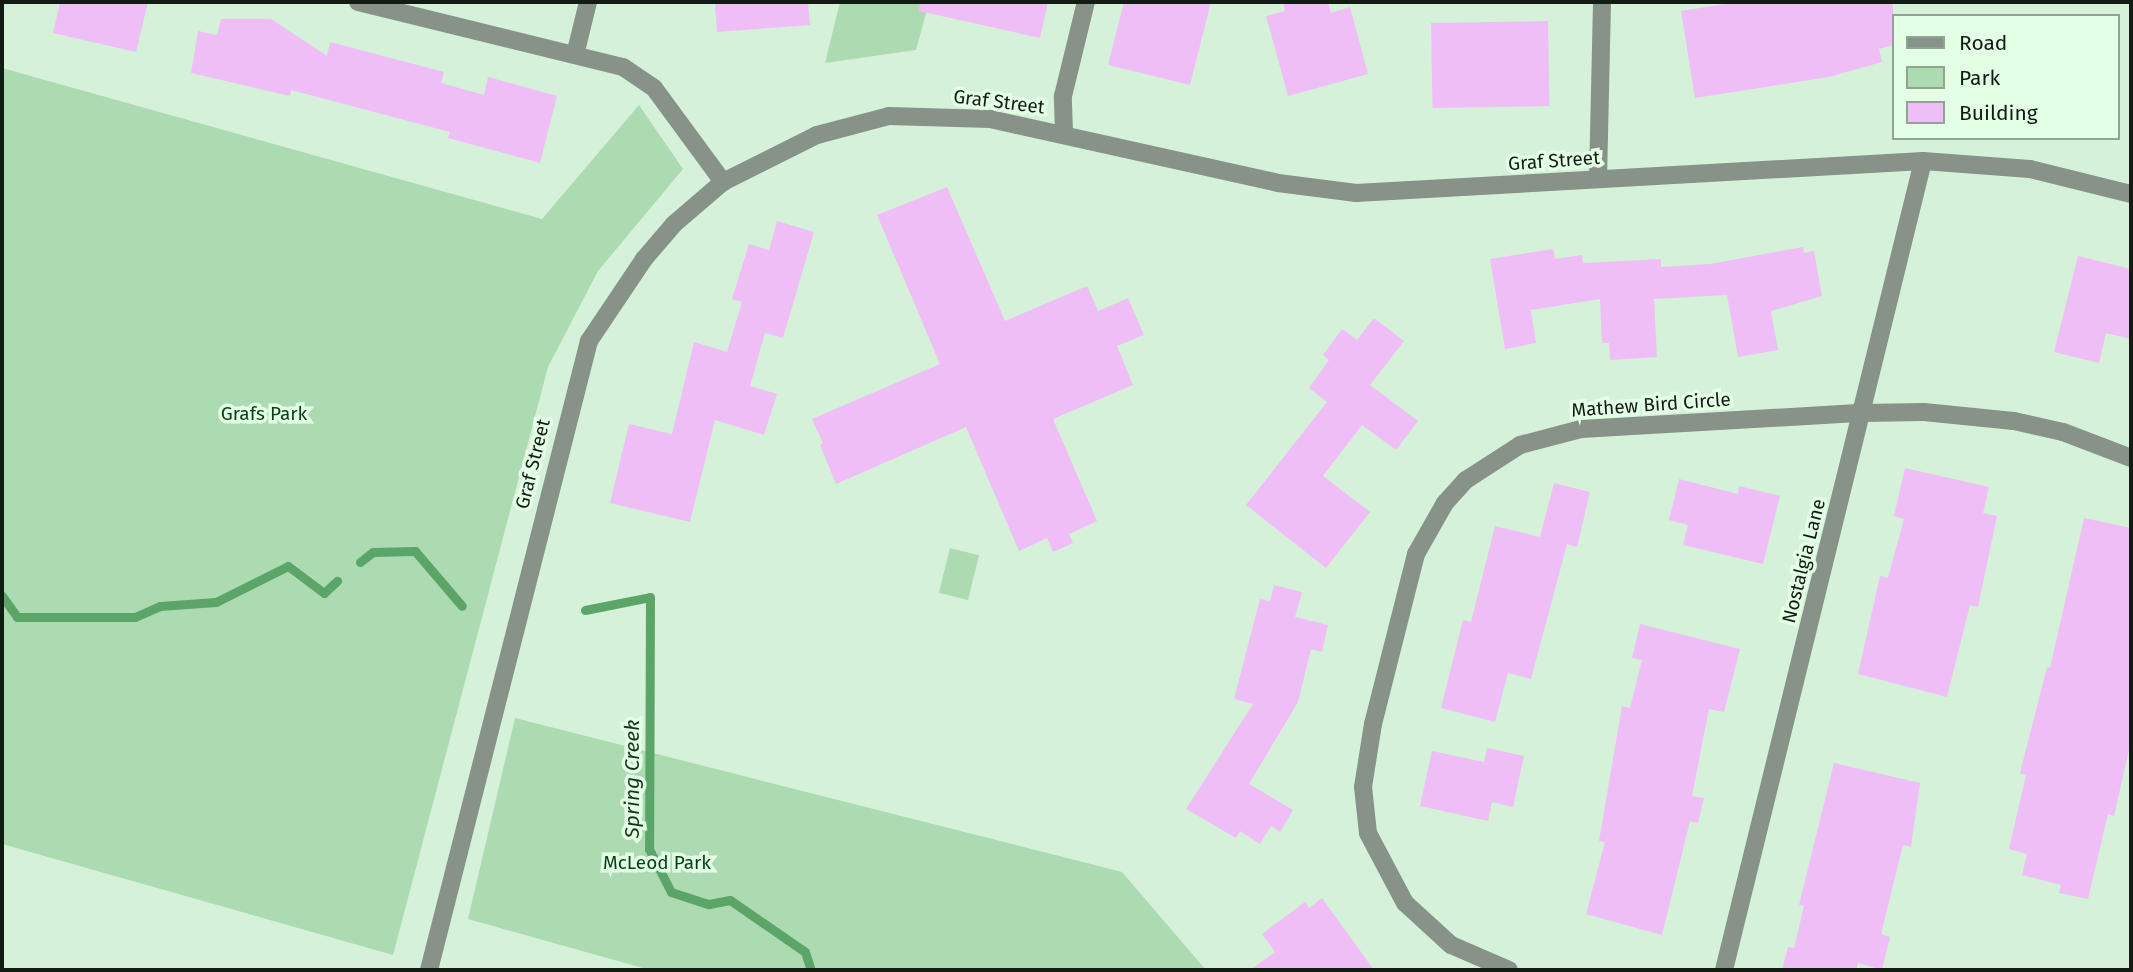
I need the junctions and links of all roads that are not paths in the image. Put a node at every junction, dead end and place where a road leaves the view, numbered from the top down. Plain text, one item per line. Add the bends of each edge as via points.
1 (358, 2) edge
2 (588, 2) edge
3 (1086, 2) edge
4 (1602, 2) edge
5 (575, 55) junction
6 (1063, 132) junction
7 (1923, 161) junction
8 (1598, 178) junction
9 (723, 182) junction
10 (2131, 194) edge
11 (1862, 413) junction
12 (2131, 458) edge
13 (429, 970) edge
14 (1509, 970) edge
15 (1724, 970) edge

1 - 5 street
2 - 5 street
3 - 6 street via 1063,96
4 - 8 street
5 - 9 street via 623,67 654,88
6 - 8 street, Graf Street via 1310,189 1356,192
6 - 9 street, Graf Street via 990,119 889,116 817,135
7 - 8 street, Graf Street
7 - 10 street, Graf Street via 2030,169
7 - 11 street, Nostalgia Lane
9 - 13 street, Graf Street via 674,224 644,259 589,341
11 - 12 street, Mathew Bird Circle via 1924,412 2014,421 2063,432
11 - 14 street, Mathew Bird Circle via 1581,429 1549,435 1490,460 1466,480 1429,527 1405,589 1366,755 1368,833 1388,877 1427,926 1472,957
11 - 15 street, Nostalgia Lane

